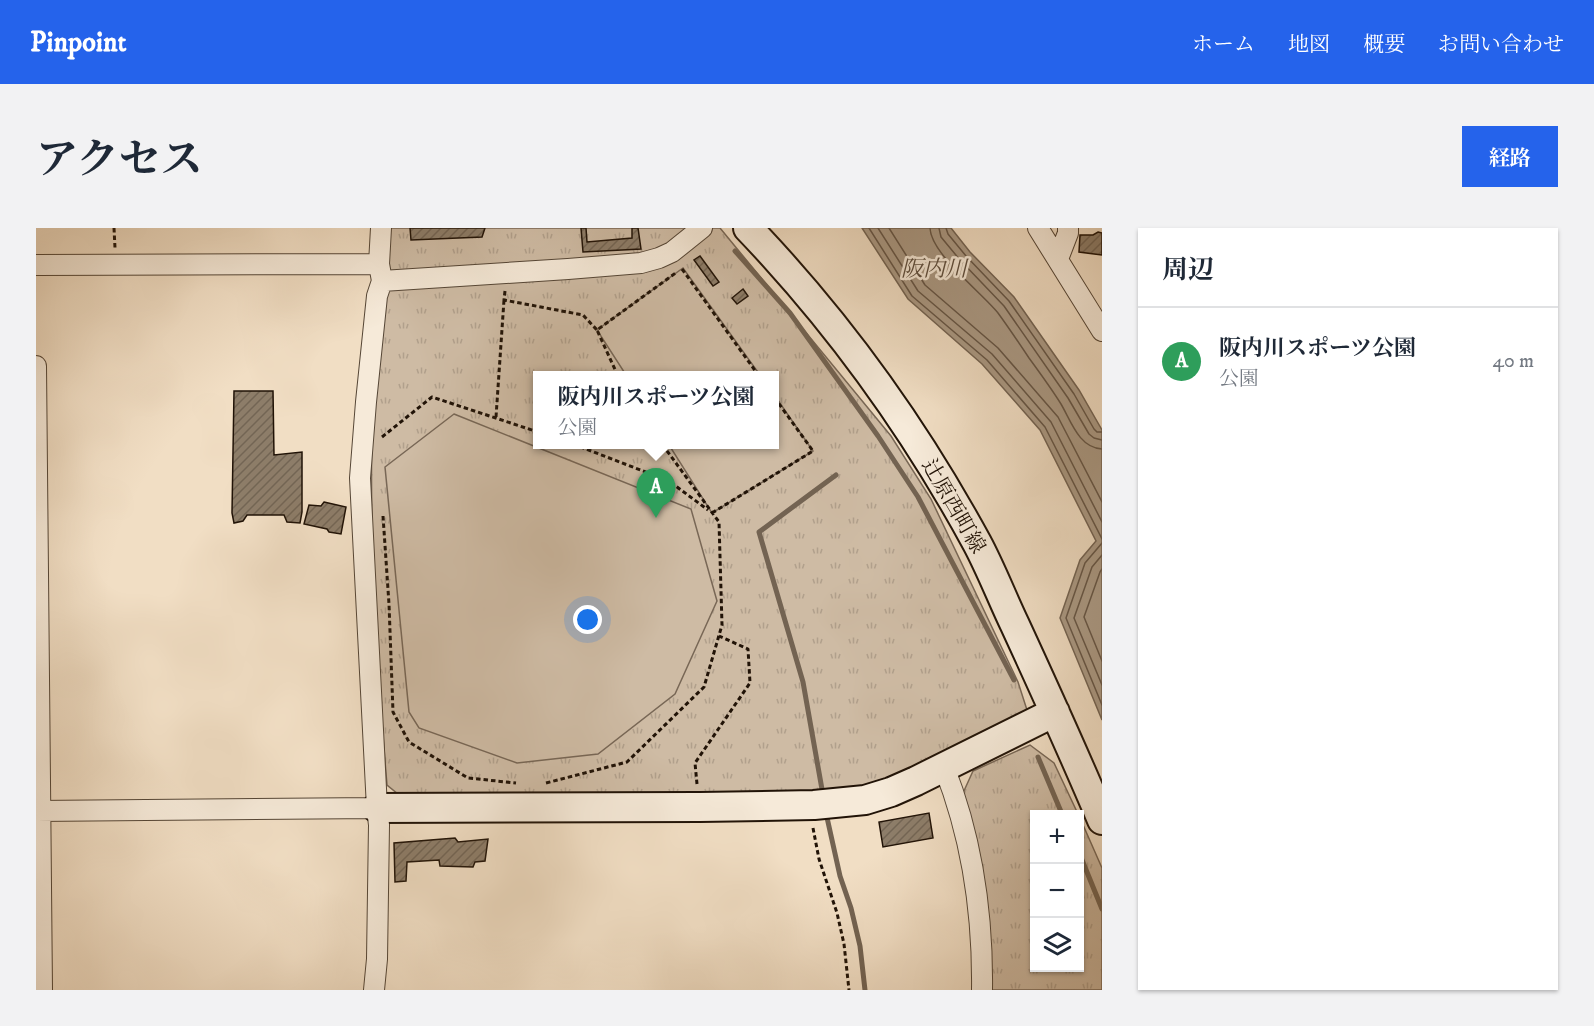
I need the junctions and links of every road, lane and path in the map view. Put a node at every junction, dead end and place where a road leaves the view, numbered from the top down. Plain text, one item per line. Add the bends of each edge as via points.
1 (381, 228) edge
2 (702, 228) edge
3 (748, 228) edge
4 (1038, 228) edge
5 (1068, 228) edge
6 (1058, 259) junction
7 (36, 266) edge
8 (380, 272) junction
9 (505, 286) dead end
10 (504, 300) junction
11 (597, 330) junction
12 (1102, 331) edge
13 (36, 366) edge
14 (616, 371) edge
15 (756, 371) edge
16 (779, 404) edge
17 (496, 417) junction
18 (533, 431) edge
19 (378, 440) dead end
20 (586, 449) edge
21 (666, 449) edge
22 (382, 506) dead end
23 (712, 513) junction
24 (719, 636) junction
25 (1055, 712) junction
26 (944, 767) junction
27 (515, 783) dead end
28 (539, 785) dead end
29 (818, 805) junction
30 (700, 807) junction
31 (377, 808) junction
32 (38, 811) edge
33 (1102, 819) edge
34 (42, 990) edge
35 (374, 990) edge
36 (849, 990) edge
37 (982, 990) edge

1 - 8 street
2 - 8 street via 672,252 641,263 568,269
3 - 25 main road, 辻原西町線 via 840,334 912,434 978,545
4 - 6 street
5 - 6 street
6 - 12 street
7 - 8 street
8 - 31 street via 360,478
9 - 10 path
10 - 11 path via 583,315
10 - 17 path
11 - 14 path
11 - 15 path via 683,268
13 - 32 street
16 - 23 path via 813,451
17 - 18 path
17 - 19 path via 432,397
20 - 23 path via 669,481
21 - 23 path
22 - 27 path via 393,712 409,742 468,778
23 - 24 path via 719,522
24 - 28 path via 704,687 627,762
24 - 30 path via 748,649 750,683 695,763
25 - 26 main road
25 - 33 main road, 辻原西町線
26 - 29 main road via 865,800
26 - 37 street via 968,848 978,906
29 - 30 main road
29 - 36 path via 819,859 837,913
30 - 31 main road
31 - 32 street
31 - 35 street via 378,936
32 - 34 street

